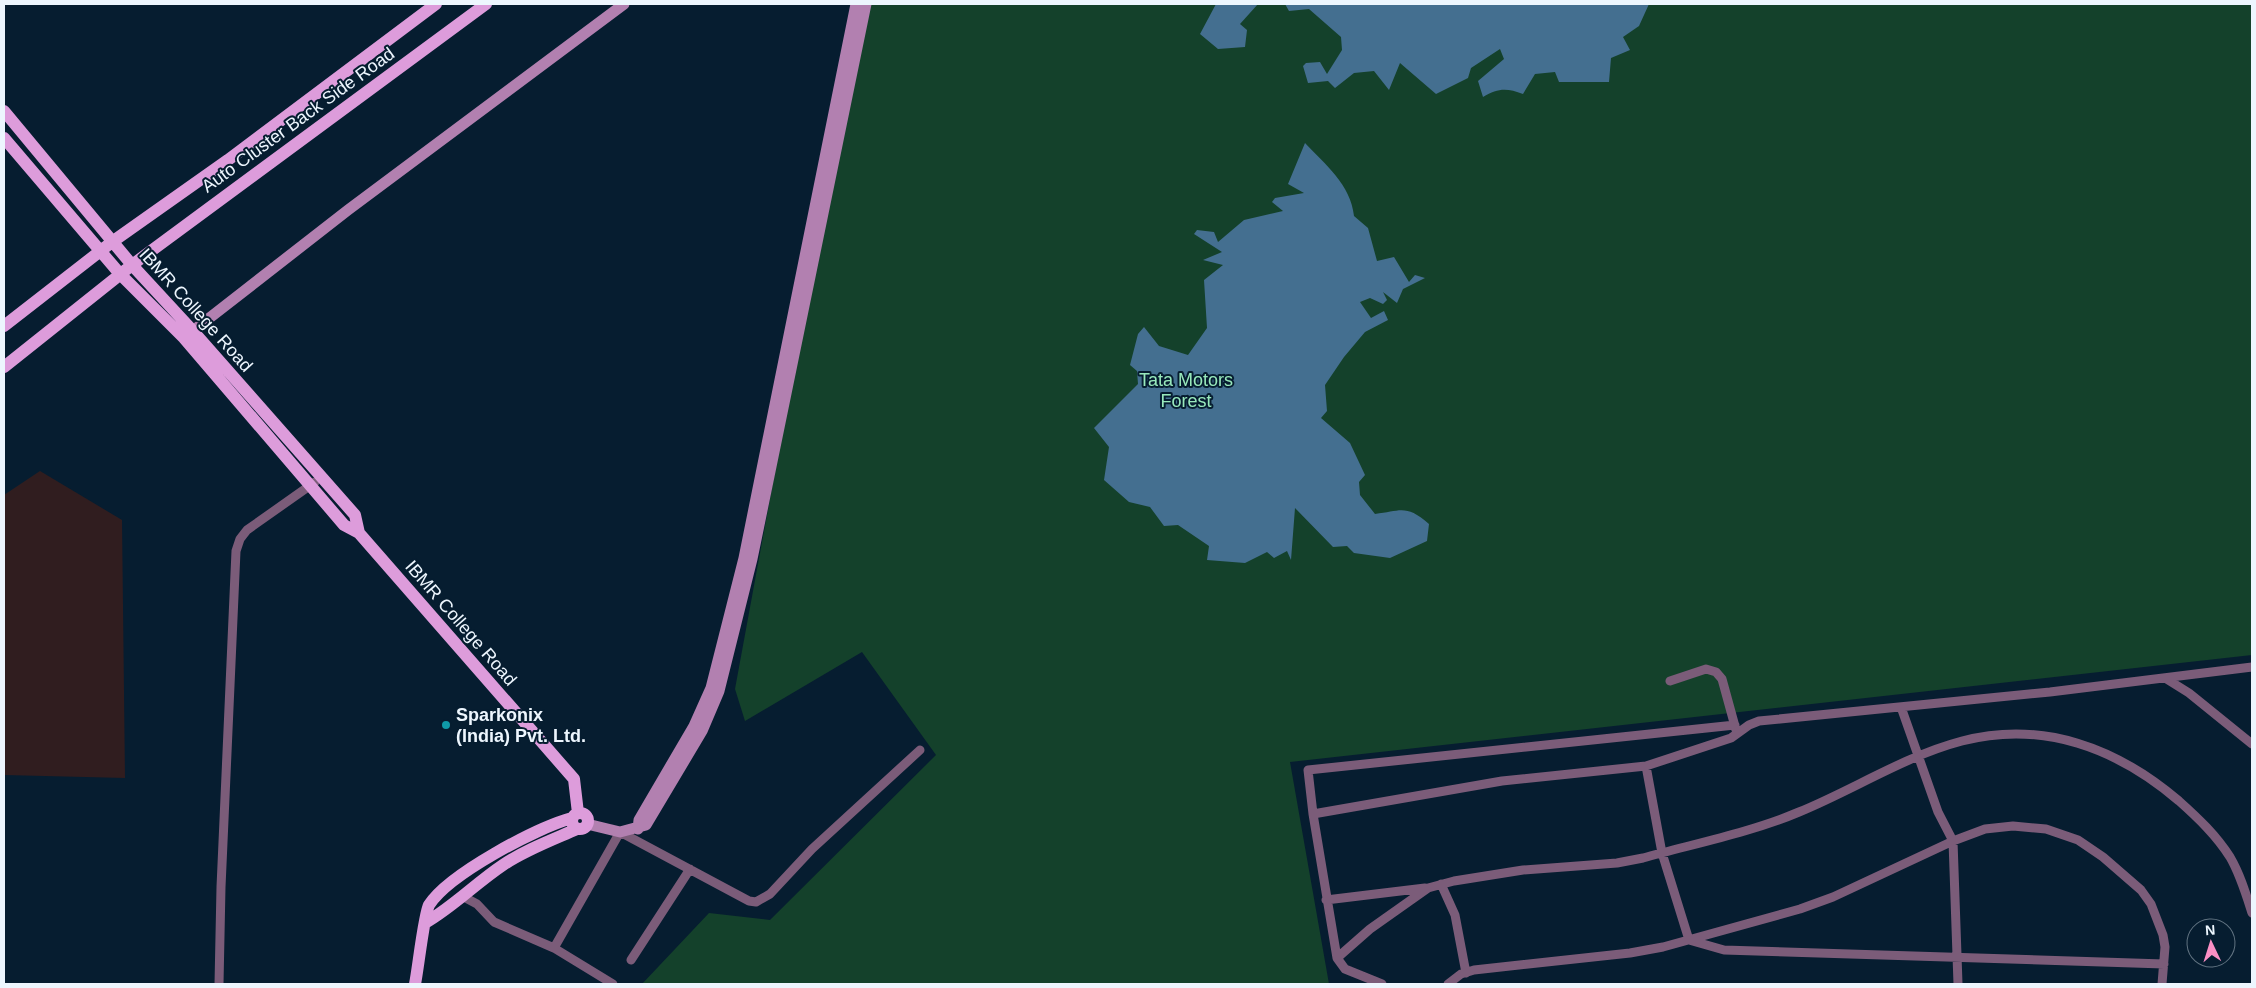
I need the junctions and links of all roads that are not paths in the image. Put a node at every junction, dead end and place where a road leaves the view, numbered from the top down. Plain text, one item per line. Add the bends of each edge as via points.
1 (436, 4) edge
2 (486, 4) edge
3 (624, 4) edge
4 (856, 4) edge
5 (866, 4) edge
6 (4, 111) edge
7 (4, 138) edge
8 (815, 229) junction
9 (112, 242) junction
10 (100, 251) junction
11 (132, 265) junction
12 (120, 274) junction
13 (4, 326) edge
14 (188, 334) junction
15 (4, 367) edge
16 (321, 478) junction
17 (310, 486) junction
18 (358, 533) junction
19 (2252, 667) edge
20 (2165, 678) junction
21 (1670, 682) dead end
22 (1901, 707) junction
23 (1736, 729) junction
24 (2252, 744) edge
25 (920, 750) dead end
26 (1917, 758) junction
27 (1646, 766) junction
28 (1313, 814) junction
29 (579, 821) junction
30 (620, 832) junction
31 (1953, 841) junction
32 (1662, 853) junction
33 (690, 870) junction
34 (1441, 884) junction
35 (1428, 888) junction
36 (462, 896) junction
37 (1326, 900) junction
38 (2252, 913) edge
39 (425, 923) junction
40 (1688, 940) junction
41 (554, 948) junction
42 (1337, 958) junction
43 (1957, 958) junction
44 (631, 960) dead end
45 (2164, 964) junction
46 (1466, 973) junction
47 (219, 984) edge
48 (416, 984) edge
49 (613, 984) edge
50 (1382, 984) edge
51 (1448, 984) edge
52 (1958, 984) edge
53 (2162, 984) edge

1 - 9 main road, Auto Cluster Back Side Road via 228,160
2 - 11 main road, Auto Cluster Back Side Road
3 - 14 main road
4 - 8 main road
5 - 8 main road
6 - 9 main road, IBMR College Road
7 - 10 main road, IBMR College Road
8 - 30 main road via 720,691 696,740 646,825
9 - 10 main road, Auto Cluster Back Side Road
9 - 11 main road, IBMR College Road
10 - 12 main road, IBMR College Road
10 - 13 main road, Auto Cluster Back Side Road
11 - 12 main road, Auto Cluster Back Side Road
11 - 14 main road, IBMR College Road
12 - 14 main road, IBMR College Road
12 - 15 main road, Auto Cluster Back Side Road
14 - 16 main road, IBMR College Road
14 - 17 main road, IBMR College Road
16 - 17 street
16 - 18 main road, IBMR College Road via 355,515
17 - 18 main road, IBMR College Road via 344,525
17 - 47 street via 246,530 236,551
18 - 29 main road, IBMR College Road via 574,779
19 - 20 street
20 - 22 street
20 - 24 street via 2189,693
21 - 23 street via 1706,669 1716,672 1722,679
22 - 23 street via 1759,721
22 - 26 street
23 - 27 street via 1731,738
23 - 28 street via 1308,770
25 - 33 street via 812,849 762,900 749,901
26 - 31 street
26 - 32 street via 1798,813
26 - 38 street via 1962,741 2012,734 2067,740 2119,758 2155,782 2210,830 2230,858
27 - 28 street via 1502,781
27 - 32 street
28 - 37 street
29 - 30 main road
29 - 36 main road via 512,859
29 - 39 main road via 548,827 465,872 428,906
30 - 33 street
30 - 41 street
31 - 40 street via 1833,897
31 - 43 street
31 - 45 street via 1985,829 2013,826 2046,829 2092,848 2128,878 2151,904 2163,935
32 - 34 street via 1617,863 1523,870
32 - 40 street
33 - 44 street
34 - 35 street
34 - 46 street via 1455,915
35 - 37 street
35 - 42 street via 1370,929
36 - 39 main road via 442,914
36 - 41 street via 477,904 494,922
37 - 42 street
39 - 48 main road
40 - 43 street via 1724,950
40 - 46 street via 1630,953
41 - 49 street
42 - 50 street via 1344,969
43 - 45 street
43 - 52 street
45 - 53 street
46 - 51 street

